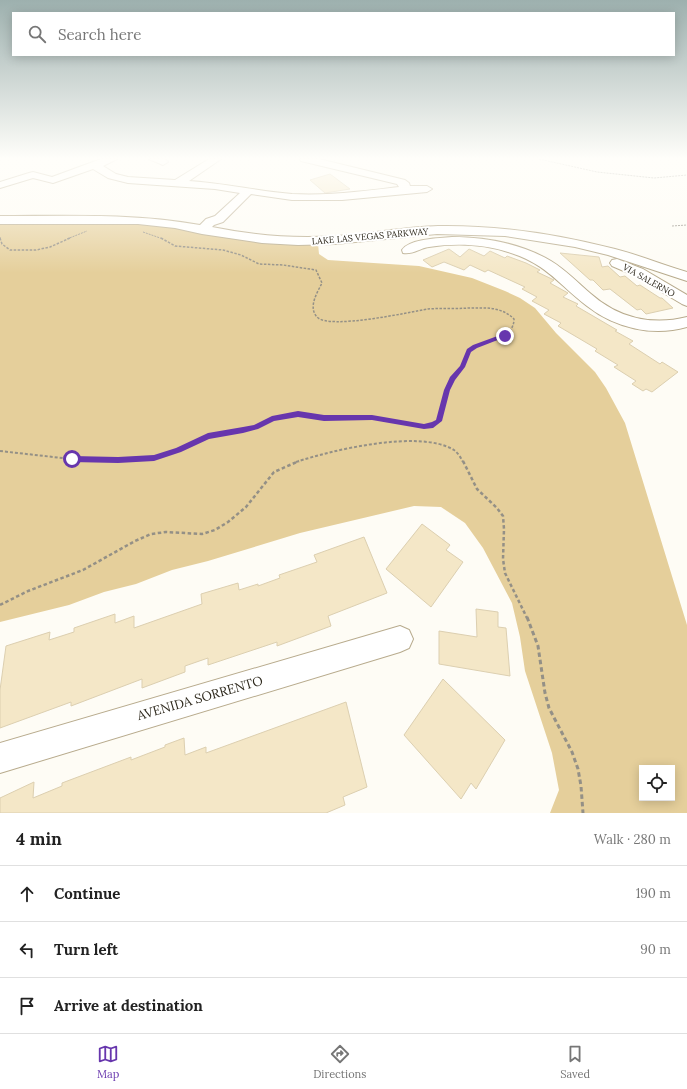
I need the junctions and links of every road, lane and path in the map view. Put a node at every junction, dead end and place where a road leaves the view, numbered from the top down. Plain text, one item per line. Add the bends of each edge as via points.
1 (236, 197) edge
2 (290, 197) edge
3 (343, 197) edge
4 (0, 212) edge
5 (0, 220) edge
6 (687, 225) edge
7 (206, 226) junction
8 (672, 226) dead end
9 (89, 230) dead end
10 (144, 232) dead end
11 (0, 237) edge
12 (408, 250) dead end
13 (611, 261) dead end
14 (687, 265) edge
15 (687, 277) edge
16 (687, 301) edge
17 (687, 322) edge
18 (0, 451) edge
19 (0, 605) edge
20 (400, 639) dead end
21 (0, 758) edge
22 (583, 813) edge

1 - 7 street via 218,218
2 - 3 street
4 - 7 street, LAKE LAS VEGAS PARKWAY via 144,212 176,216
5 - 7 street, LAKE LAS VEGAS PARKWAY via 138,220
6 - 8 path
7 - 14 street, LAKE LAS VEGAS PARKWAY via 300,232 354,230 431,222 495,223 597,238
7 - 15 street, LAKE LAS VEGAS PARKWAY via 262,239 298,241 437,230 505,232 575,243 612,252
9 - 11 path via 50,248 36,250 10,250 2,244
10 - 18 path via 160,237 175,246 223,250 259,264 316,270 322,283 314,300 314,310 317,317 324,321 361,321 430,309 486,308 508,313 514,318 513,326 505,336 475,346 469,351 462,367 452,379 438,421 433,425 424,427 377,418 324,418 298,414 272,418 256,427 208,436 154,458 72,459
12 - 17 street via 428,243 457,241 502,246 544,263 562,275 594,304 620,318 639,324 659,326
13 - 16 street, VIA SALERNO via 638,272
19 - 22 path via 26,592 75,574 149,535 173,531 195,534 220,527 246,506 269,478 289,465 348,448 415,441 442,445 455,451 463,460 478,490 502,514 502,554 505,573 538,645 545,697 551,715 569,746 582,780
20 - 21 street, AVENIDA SORRENTO

